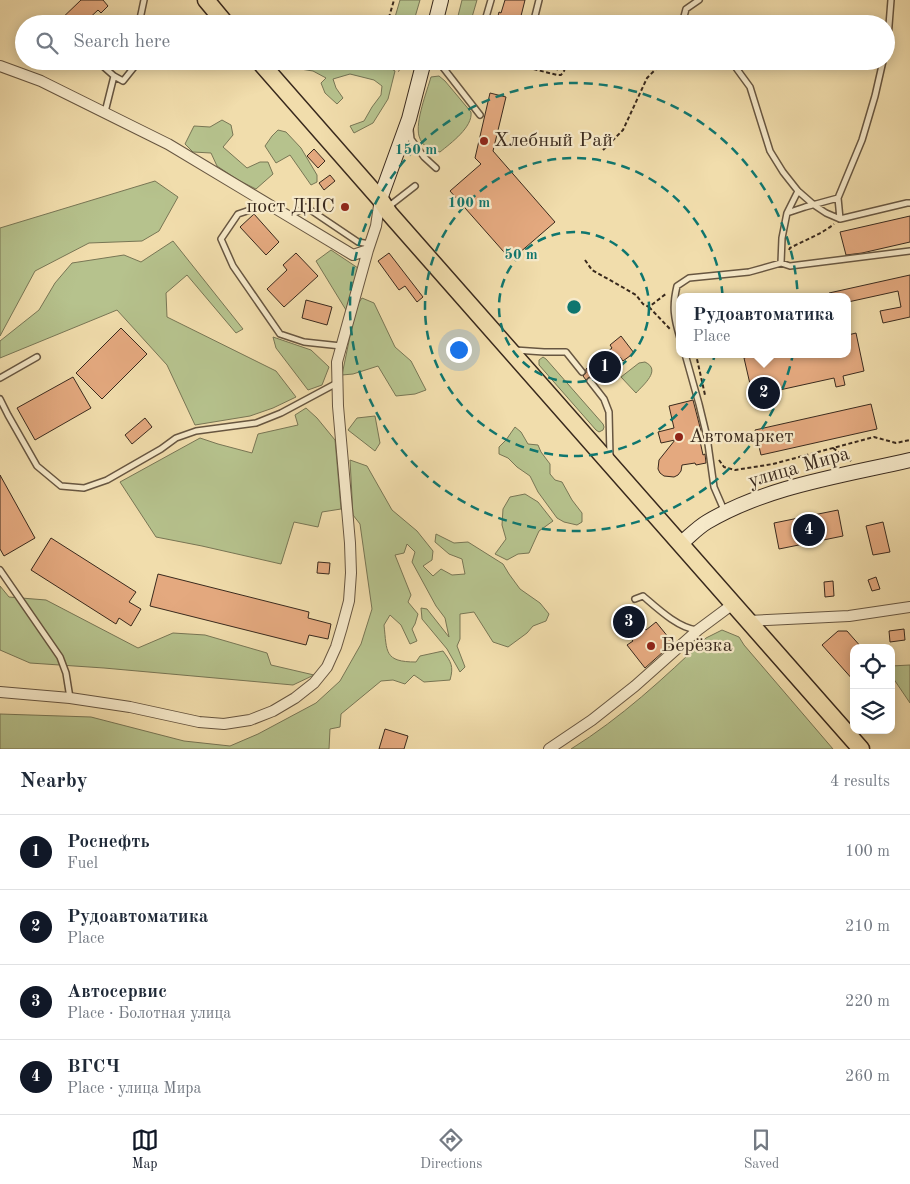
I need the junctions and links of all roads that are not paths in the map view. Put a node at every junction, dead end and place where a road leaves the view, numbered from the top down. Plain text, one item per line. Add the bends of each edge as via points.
1 (144, 0) edge
2 (206, 0) edge
3 (442, 0) edge
4 (491, 0) edge
5 (539, 0) edge
6 (699, 0) edge
7 (891, 0) edge
8 (141, 15) edge
9 (218, 15) edge
10 (438, 15) edge
11 (487, 15) edge
12 (535, 15) edge
13 (684, 15) edge
14 (890, 15) edge
15 (0, 66) edge
16 (107, 70) edge
17 (132, 70) edge
18 (267, 70) edge
19 (422, 70) edge
20 (445, 70) edge
21 (738, 70) edge
22 (880, 70) edge
23 (114, 76) junction
24 (104, 112) junction
25 (480, 114) dead end
26 (409, 119) junction
27 (436, 168) dead end
28 (415, 186) dead end
29 (798, 191) junction
30 (838, 198) junction
31 (910, 203) edge
32 (269, 204) junction
33 (383, 204) junction
34 (814, 205) junction
35 (787, 213) junction
36 (289, 216) junction
37 (840, 219) junction
38 (369, 247) junction
39 (910, 251) edge
40 (781, 263) junction
41 (676, 322) edge
42 (341, 346) junction
43 (509, 349) junction
44 (37, 357) dead end
45 (686, 358) edge
46 (582, 372) dead end
47 (0, 378) edge
48 (590, 381) dead end
49 (338, 383) junction
50 (0, 399) edge
51 (910, 460) edge
52 (610, 463) junction
53 (726, 513) junction
54 (680, 544) junction
55 (0, 570) edge
56 (635, 599) dead end
57 (733, 604) junction
58 (910, 608) edge
59 (748, 621) junction
60 (698, 630) junction
61 (0, 692) edge
62 (70, 698) junction
63 (548, 749) edge
64 (861, 749) edge

1 - 8 lane
2 - 9 highway
3 - 10 main road
4 - 11 lane
5 - 12 lane
6 - 13 lane via 686,9
7 - 14 lane
15 - 24 street via 41,81
16 - 23 lane
17 - 23 lane via 123,81
18 - 33 highway
19 - 26 main road
20 - 25 lane
21 - 29 lane via 750,87 770,151
22 - 30 lane via 862,140
23 - 24 lane
24 - 32 street via 168,144
26 - 27 lane via 411,139
26 - 33 main road
28 - 33 lane
29 - 34 lane
29 - 35 lane
30 - 34 lane
30 - 37 lane
31 - 37 lane
32 - 36 street
32 - 42 lane via 238,214 221,239 233,266 280,334 304,342
33 - 38 street
33 - 43 highway
34 - 35 lane
34 - 37 lane
35 - 40 lane
36 - 38 street via 353,255
36 - 38 lane via 306,207
38 - 42 street
39 - 40 lane via 790,266
40 - 41 lane via 749,272 689,278 677,286 673,310
42 - 49 street via 337,362
43 - 46 lane via 566,352
43 - 52 highway
44 - 47 lane
45 - 53 lane via 707,438 714,487
48 - 52 lane via 604,399 609,412
49 - 50 lane via 256,423 196,431 176,438 107,480 84,488 62,486 37,466
49 - 62 street via 351,573 336,647 327,667 314,683 273,711 250,720 224,724
51 - 53 main road, улица Мира via 765,495
52 - 54 highway
53 - 54 main road, улица Мира via 706,523
54 - 57 highway
55 - 62 lane via 60,657
56 - 60 lane via 643,596 690,630
57 - 59 highway
57 - 60 street
58 - 59 street via 849,616
59 - 64 highway
60 - 63 street via 635,686
61 - 62 street

